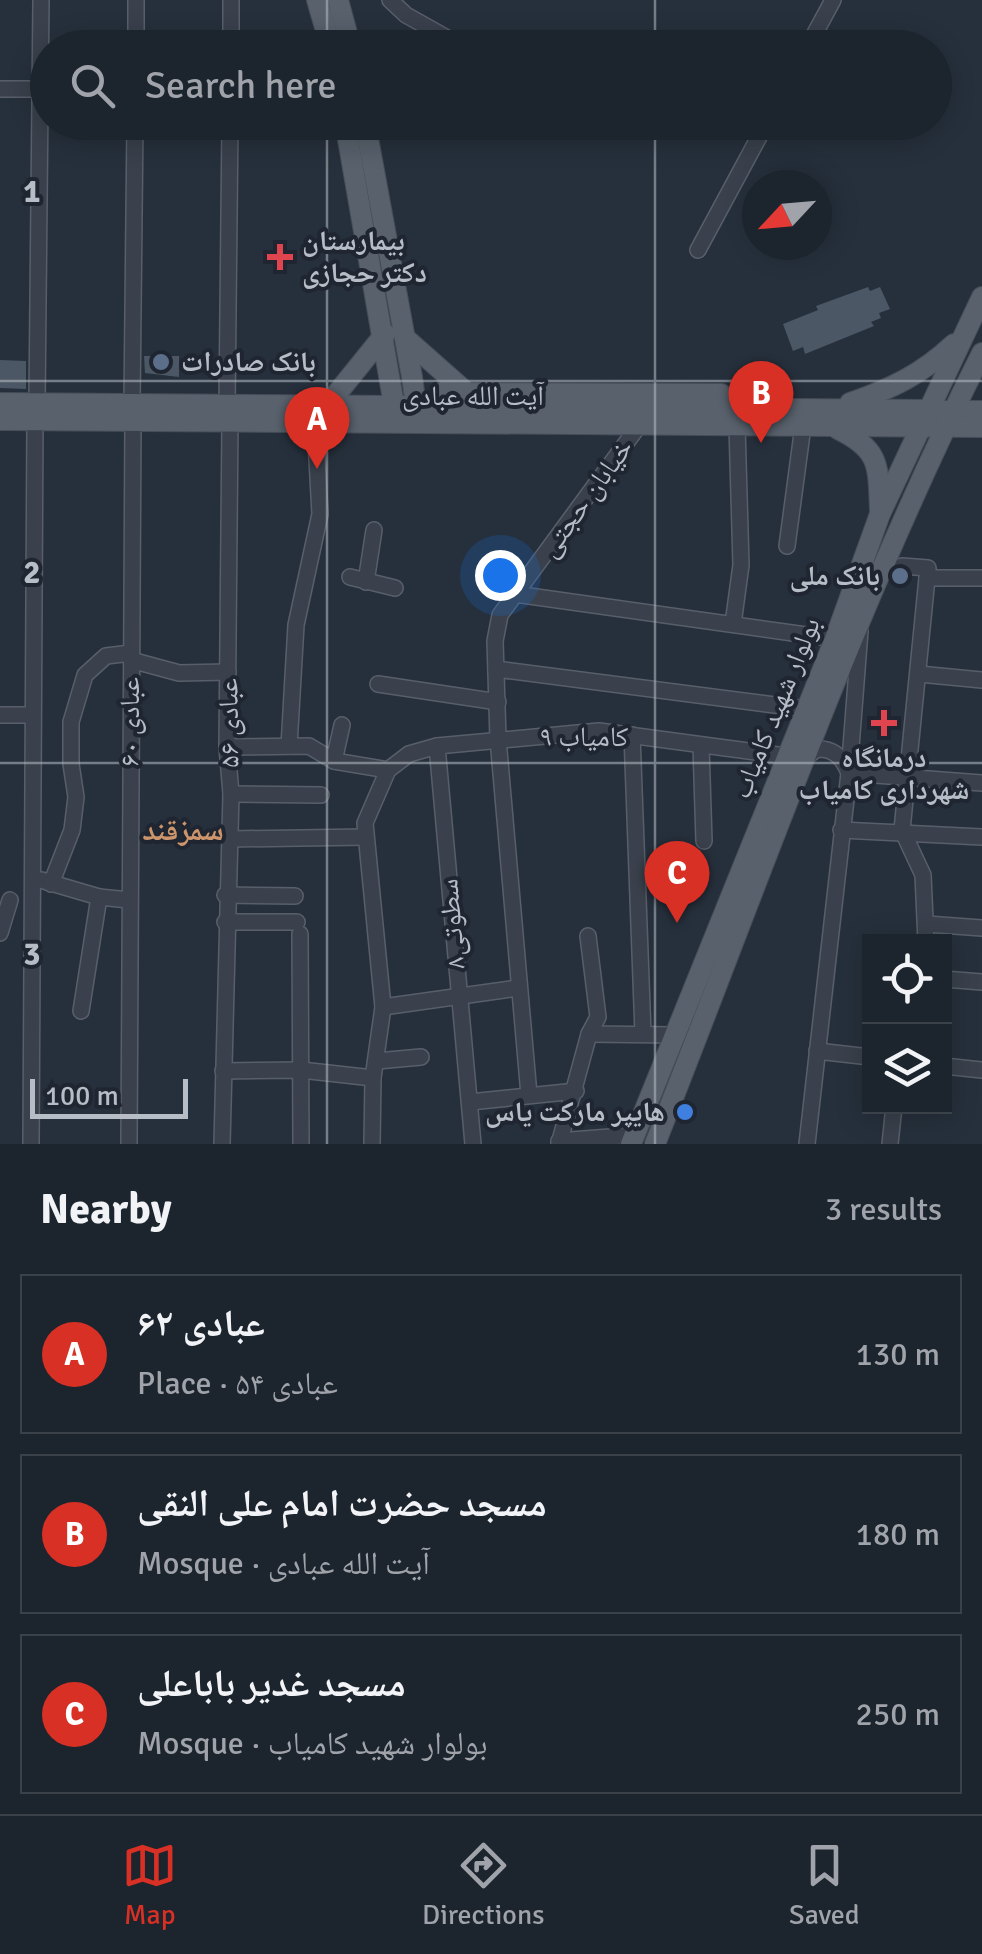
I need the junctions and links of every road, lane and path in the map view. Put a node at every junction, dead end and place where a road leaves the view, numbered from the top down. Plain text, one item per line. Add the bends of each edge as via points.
1 (41, 0) edge
2 (136, 0) edge
3 (230, 0) edge
4 (317, 0) edge
5 (338, 0) edge
6 (390, 0) edge
7 (834, 0) edge
8 (42, 30) edge
9 (136, 30) edge
10 (230, 30) edge
11 (326, 30) edge
12 (346, 30) edge
13 (433, 30) edge
14 (815, 30) edge
15 (0, 89) edge
16 (30, 89) edge
17 (43, 140) edge
18 (135, 140) edge
19 (230, 140) edge
20 (349, 140) edge
21 (368, 140) edge
22 (757, 140) edge
23 (698, 250) dead end
24 (982, 297) edge
25 (395, 336) junction
26 (962, 336) junction
27 (982, 353) edge
28 (466, 392) junction
29 (850, 402) junction
30 (0, 403) edge
31 (394, 405) junction
32 (982, 411) edge
33 (36, 412) junction
34 (132, 412) junction
35 (229, 414) junction
36 (320, 415) junction
37 (411, 415) junction
38 (807, 417) junction
39 (924, 419) junction
40 (949, 419) junction
41 (0, 420) edge
42 (640, 424) junction
43 (737, 426) junction
44 (832, 426) junction
45 (982, 428) edge
46 (880, 514) junction
47 (374, 530) dead end
48 (787, 546) dead end
49 (902, 566) dead end
50 (927, 578) junction
51 (982, 578) edge
52 (395, 588) dead end
53 (515, 594) junction
54 (733, 624) junction
55 (860, 625) junction
56 (835, 639) junction
57 (131, 656) junction
58 (496, 669) junction
59 (228, 672) junction
60 (919, 674) junction
61 (982, 680) edge
62 (378, 684) dead end
63 (498, 702) junction
64 (806, 709) junction
65 (0, 715) edge
66 (32, 715) junction
67 (342, 725) dead end
68 (632, 736) junction
69 (498, 740) junction
70 (289, 746) junction
71 (437, 746) junction
72 (701, 746) junction
73 (227, 747) junction
74 (796, 757) junction
75 (334, 761) junction
76 (388, 770) junction
77 (849, 773) junction
78 (906, 777) junction
79 (982, 784) edge
80 (231, 794) junction
81 (322, 795) dead end
82 (841, 830) junction
83 (902, 830) junction
84 (365, 836) junction
85 (982, 837) edge
86 (228, 839) junction
87 (704, 841) dead end
88 (33, 876) junction
89 (51, 884) junction
90 (225, 894) junction
91 (295, 896) dead end
92 (99, 897) junction
93 (5, 898) edge
94 (130, 900) junction
95 (33, 901) junction
96 (225, 922) junction
97 (927, 924) junction
98 (982, 928) edge
99 (0, 934) edge
100 (926, 934) edge
101 (588, 936) dead end
102 (952, 980) edge
103 (982, 982) edge
104 (518, 988) junction
105 (458, 996) junction
106 (383, 1007) junction
107 (81, 1011) dead end
108 (589, 1034) junction
109 (644, 1034) junction
110 (675, 1034) junction
111 (816, 1051) junction
112 (862, 1056) edge
113 (421, 1058) dead end
114 (377, 1061) junction
115 (952, 1067) edge
116 (301, 1070) junction
117 (982, 1070) edge
118 (223, 1071) junction
119 (374, 1078) junction
120 (576, 1091) junction
121 (529, 1095) junction
122 (470, 1102) junction
123 (893, 1114) edge
124 (633, 1140) edge
125 (559, 1143) edge
126 (32, 1144) edge
127 (129, 1144) edge
128 (222, 1144) edge
129 (301, 1144) edge
130 (372, 1144) edge
131 (473, 1144) edge
132 (655, 1144) edge
133 (806, 1144) edge
134 (890, 1144) edge

1 - 8 street
2 - 9 street
3 - 10 street
4 - 11 main road
5 - 12 main road
6 - 13 street
7 - 14 street
15 - 16 street
17 - 33 street
18 - 34 street, عبادی ۶۰
19 - 35 street, عبادی ۵۶
20 - 25 main road
21 - 25 main road
22 - 23 street
24 - 26 main road, بولوار شهید کامیاب
25 - 28 main road
25 - 31 main road
25 - 36 main road
25 - 37 main road
26 - 29 main road via 895,388
26 - 39 main road, بولوار شهید کامیاب
27 - 40 main road, بولوار شهید کامیاب
28 - 29 main road via 779,395
28 - 37 main road via 431,394
29 - 38 main road
29 - 39 main road
30 - 33 main road, آیت الله عبادی
31 - 36 main road, آیت الله عبادی
31 - 37 main road
32 - 40 main road
33 - 34 main road, آیت الله عبادی
33 - 41 main road, آیت الله عبادی
33 - 66 street
34 - 35 main road, آیت الله عبادی
34 - 57 street, عبادی ۶۰
35 - 36 main road, آیت الله عبادی
35 - 59 street, عبادی ۵۶
36 - 37 main road, آیت الله عبادی
36 - 70 street via 320,514 296,625
37 - 38 main road, آیت الله عبادی
37 - 42 main road, آیت الله عبادی
38 - 39 main road, آیت الله عبادی
38 - 43 main road, آیت الله عبادی
38 - 44 main road, آیت الله عبادی
38 - 48 street
39 - 40 main road
39 - 44 main road, آیت الله عبادی
39 - 46 main road, بولوار شهید کامیاب
40 - 45 main road
40 - 55 main road, بولوار شهید کامیاب
42 - 43 main road, آیت الله عبادی
42 - 53 street, خیابان حجتی
43 - 54 street via 741,565
44 - 46 main road via 872,454
46 - 56 main road, بولوار شهید کامیاب
47 - 52 street via 358,579
49 - 50 street via 928,568
50 - 51 street
50 - 60 street
53 - 54 street
53 - 58 street, خیابان حجتی via 500,616
54 - 56 street
55 - 74 main road, بولوار شهید کامیاب
55 - 77 street
56 - 64 main road, بولوار شهید کامیاب
57 - 59 street via 179,673
57 - 89 street via 106,656 85,674 71,722 72,830
57 - 94 street, عبادی ۶۰
58 - 63 street, خیابان حجتی
58 - 64 street
59 - 73 street, عبادی ۵۶
60 - 61 street
60 - 78 street
62 - 63 street
63 - 69 street, خیابان حجتی
64 - 74 main road, بولوار شهید کامیاب
65 - 66 street
66 - 88 street
67 - 75 street
68 - 69 street, کامیاب ۹ via 598,732
68 - 72 street, کامیاب ۹
68 - 109 street
69 - 71 street, کامیاب ۹
69 - 104 street, خیابان حجتی
70 - 73 street
70 - 75 street via 310,746
71 - 76 street, کامیاب ۹ via 409,754
71 - 105 street, سطوتی۸
72 - 74 street, کامیاب ۹
72 - 87 street
73 - 80 street, عبادی ۵۶
74 - 77 street, کامیاب ۹ via 830,751
74 - 110 main road, بولوار شهید کامیاب
74 - 132 main road, بولوار شهید کامیاب
75 - 76 street
76 - 84 street
77 - 78 street
77 - 82 street
78 - 79 street
78 - 83 street
80 - 81 street
80 - 86 street, عبادی ۵۶
82 - 83 street
82 - 111 street
83 - 85 street
83 - 97 street via 923,875
84 - 86 street
84 - 106 street
86 - 90 street, عبادی ۵۶
88 - 89 street
88 - 95 street
89 - 92 street
90 - 91 street
90 - 96 street, عبادی ۵۶
92 - 94 street
92 - 107 street
93 - 95 street
93 - 99 street
94 - 127 street, عبادی ۶۰
95 - 126 street
96 - 116 street via 299,928
96 - 118 street, عبادی ۵۶
97 - 98 street
97 - 100 street
101 - 108 street via 598,1017
102 - 103 street
104 - 105 street
104 - 121 street, خیابان حجتی
105 - 106 street
105 - 122 street, سطوتی۸
106 - 114 street
108 - 109 street
108 - 120 street
109 - 110 street
110 - 124 main road, بولوار شهید کامیاب
111 - 112 street
111 - 133 street
113 - 114 street
114 - 119 street
115 - 117 street
116 - 118 street
116 - 119 street
116 - 129 street
118 - 128 street, عبادی ۵۶
119 - 130 street
120 - 121 street
120 - 125 street
121 - 122 street
122 - 131 street, سطوتی۸
123 - 134 street
124 - 125 street

